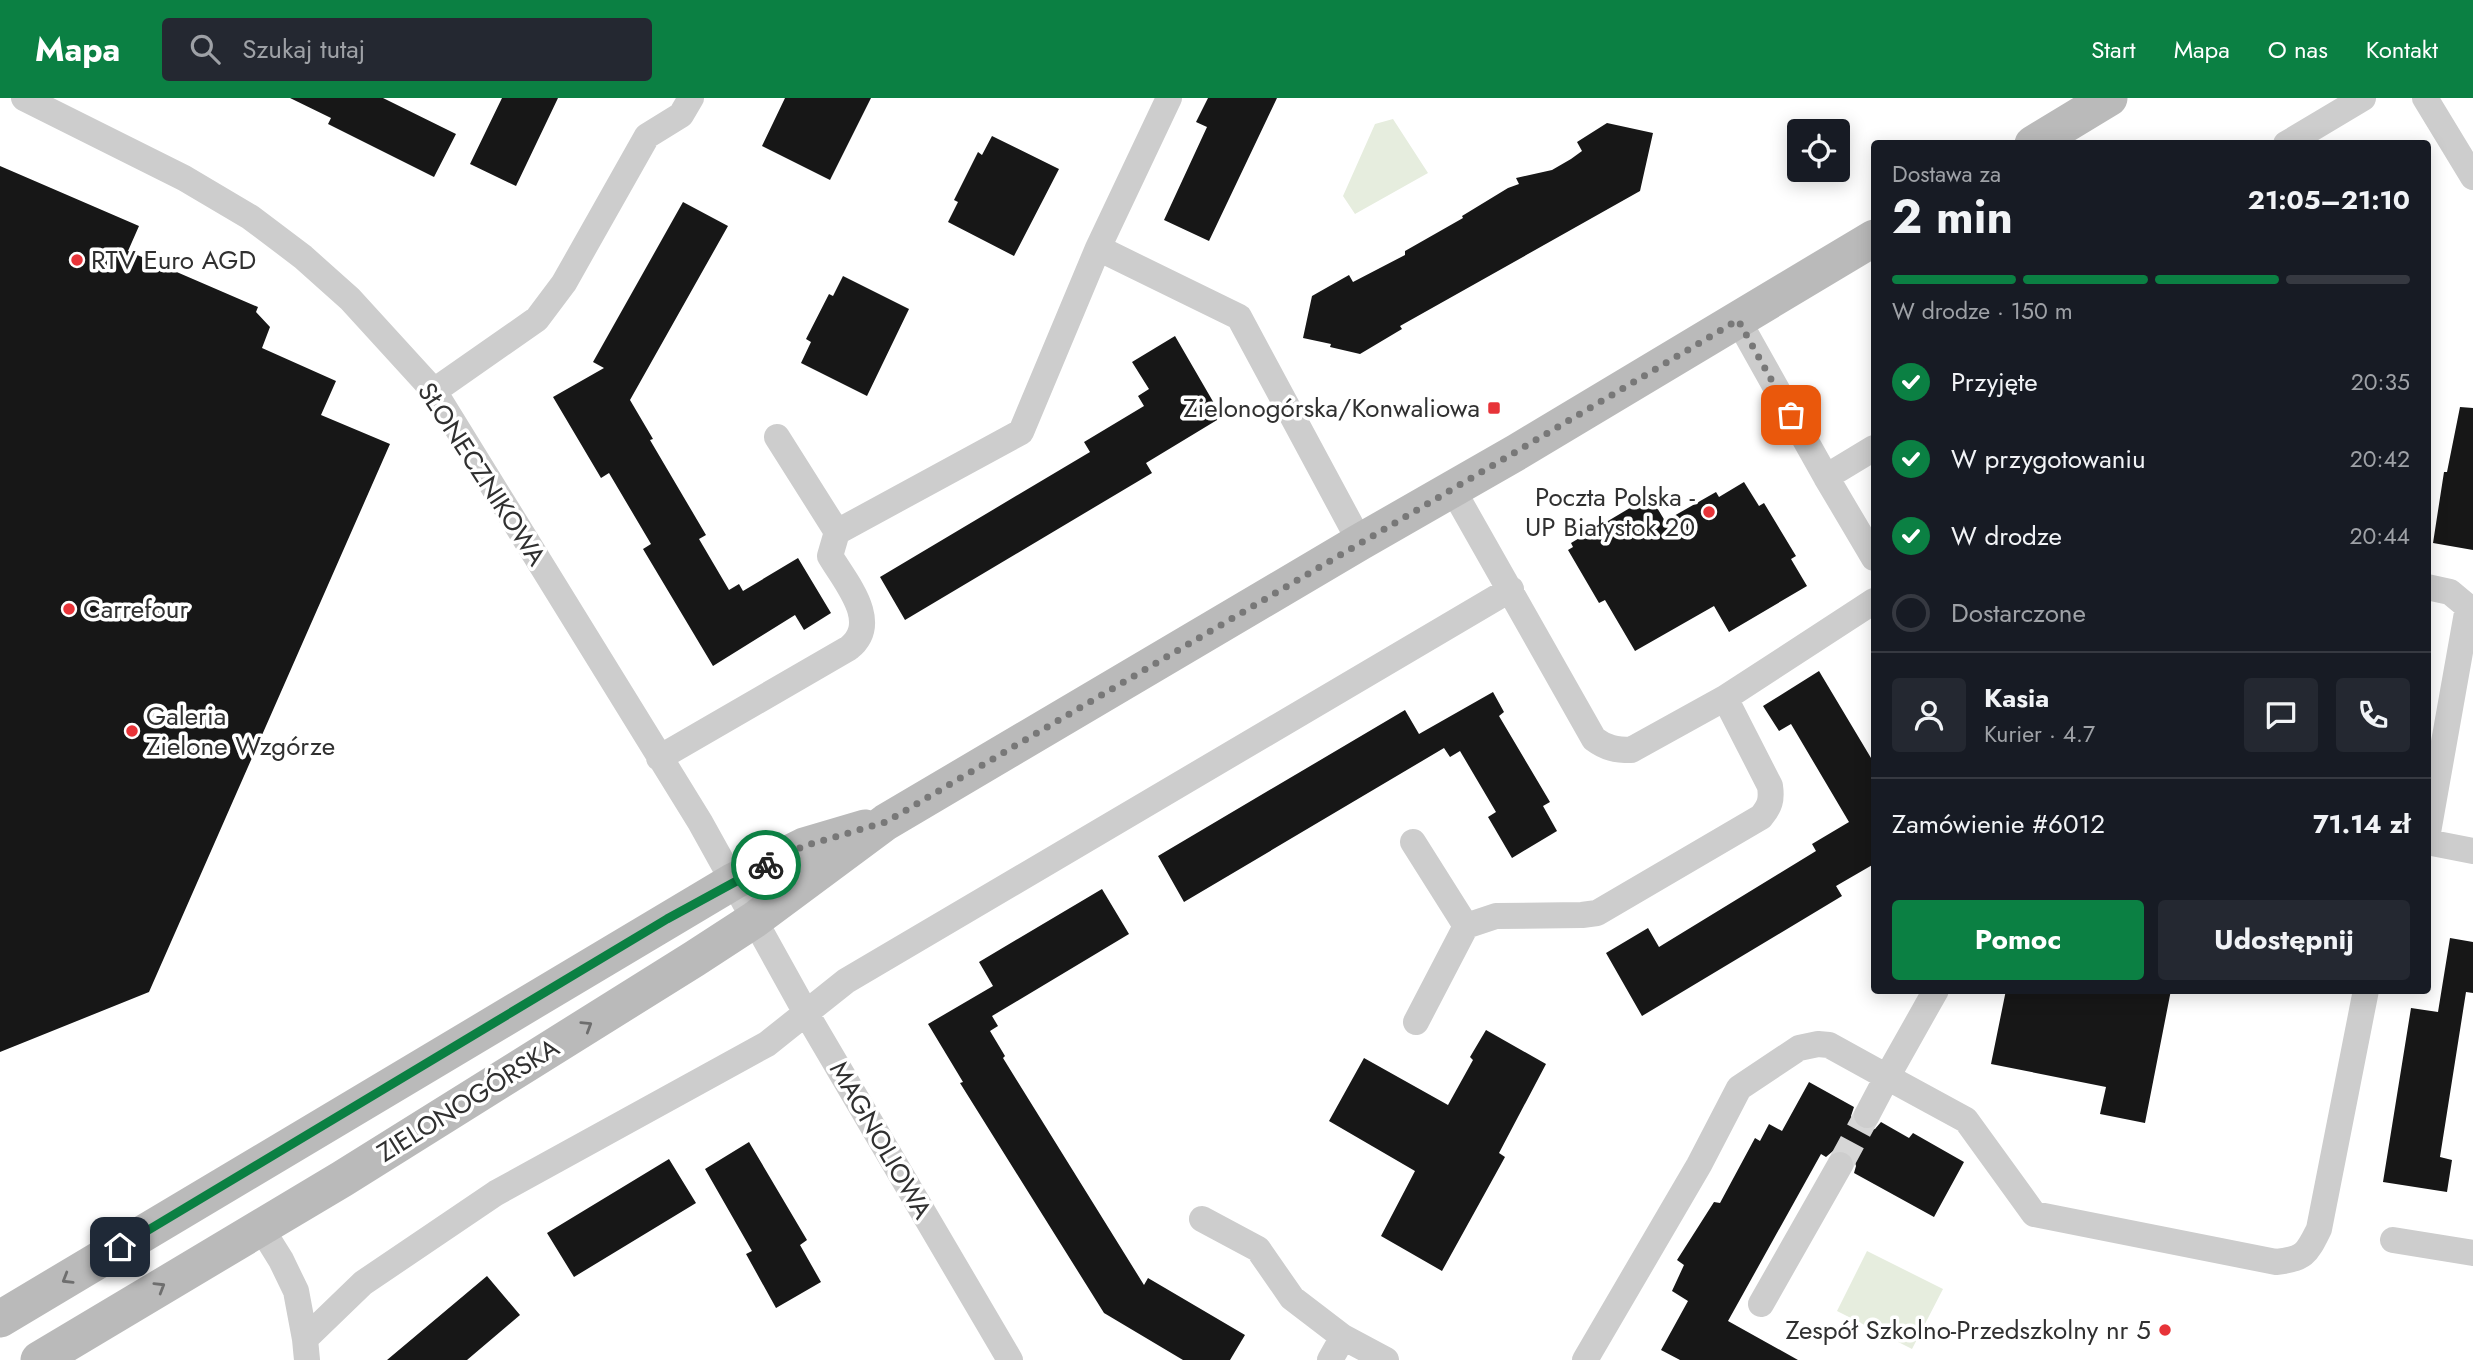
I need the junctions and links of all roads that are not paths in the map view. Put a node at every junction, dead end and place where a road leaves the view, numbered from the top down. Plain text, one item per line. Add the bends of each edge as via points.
1 (691, 98) edge
2 (2109, 98) edge
3 (2363, 98) edge
4 (2425, 98) edge
5 (29, 99) edge
6 (1164, 100) edge
7 (2040, 140) edge
8 (2293, 140) edge
9 (2473, 177) edge
10 (1871, 240) edge
11 (1098, 248) junction
12 (1738, 320) junction
13 (434, 391) junction
14 (777, 437) dead end
15 (1871, 450) edge
16 (1826, 477) junction
17 (1453, 490) junction
18 (837, 532) junction
19 (1360, 542) junction
20 (1871, 553) edge
21 (2431, 588) edge
22 (1511, 589) junction
23 (1871, 603) edge
24 (1725, 698) junction
25 (659, 758) junction
26 (2431, 817) edge
27 (886, 822) junction
28 (2431, 841) edge
29 (1413, 842) dead end
30 (2473, 851) edge
31 (734, 881) junction
32 (754, 920) junction
33 (1466, 926) junction
34 (1934, 994) edge
35 (2365, 994) edge
36 (806, 1013) junction
37 (1416, 1022) dead end
38 (1887, 1077) junction
39 (1867, 1115) tunnel mouth
40 (1840, 1165) tunnel mouth
41 (1202, 1219) dead end
42 (261, 1227) junction
43 (2393, 1240) dead end
44 (2473, 1253) edge
45 (1761, 1304) dead end
46 (0, 1319) edge
47 (1343, 1337) junction
48 (306, 1349) edge
49 (39, 1360) edge
50 (1010, 1360) edge
51 (1329, 1360) edge
52 (1386, 1360) edge
53 (1585, 1360) edge

1 - 13 street via 681,115 647,136 564,283 537,319
2 - 7 street
3 - 8 street
4 - 9 street
5 - 13 street, SŁONECZNIKOWA via 250,217 350,299
6 - 11 street
10 - 12 street, ZIELONOGÓRSKA
11 - 18 street via 1021,432
11 - 19 street via 1239,317
12 - 16 street
12 - 17 street, ZIELONOGÓRSKA
13 - 25 street, SŁONECZNIKOWA
14 - 18 street
15 - 16 street
16 - 20 street
17 - 19 street, ZIELONOGÓRSKA
17 - 22 street
18 - 25 street via 830,556 862,611 859,640
19 - 27 street, ZIELONOGÓRSKA
21 - 26 street via 2450,592 2468,607
22 - 24 street via 1594,739 1603,746 1631,750
22 - 36 street via 855,976
23 - 24 street
24 - 33 street via 1770,786 1769,808 1761,817 1597,913 1496,916
25 - 31 street, SŁONECZNIKOWA
27 - 31 street, ZIELONOGÓRSKA via 804,846
27 - 32 street, ZIELONOGÓRSKA
28 - 30 street
29 - 33 street
31 - 32 street, SŁONECZNIKOWA
31 -> 46 street, ZIELONOGÓRSKA
32 - 36 street, MAGNOLIOWA
42 -> 32 street, ZIELONOGÓRSKA
33 - 37 street
34 - 38 street
35 - 38 street via 2319,1229 2308,1252 2295,1260 2276,1262 2034,1214 1966,1120
36 - 48 street via 767,1044 496,1194 363,1283
36 - 50 street, MAGNOLIOWA
38 - 39 street
38 - 53 street via 1829,1045 1818,1044 1799,1048 1740,1088
40 - 45 street
41 - 47 street via 1258,1249 1292,1298
42 - 48 street via 296,1291
49 -> 42 street, ZIELONOGÓRSKA
43 - 44 street
47 - 51 street
47 - 52 street

